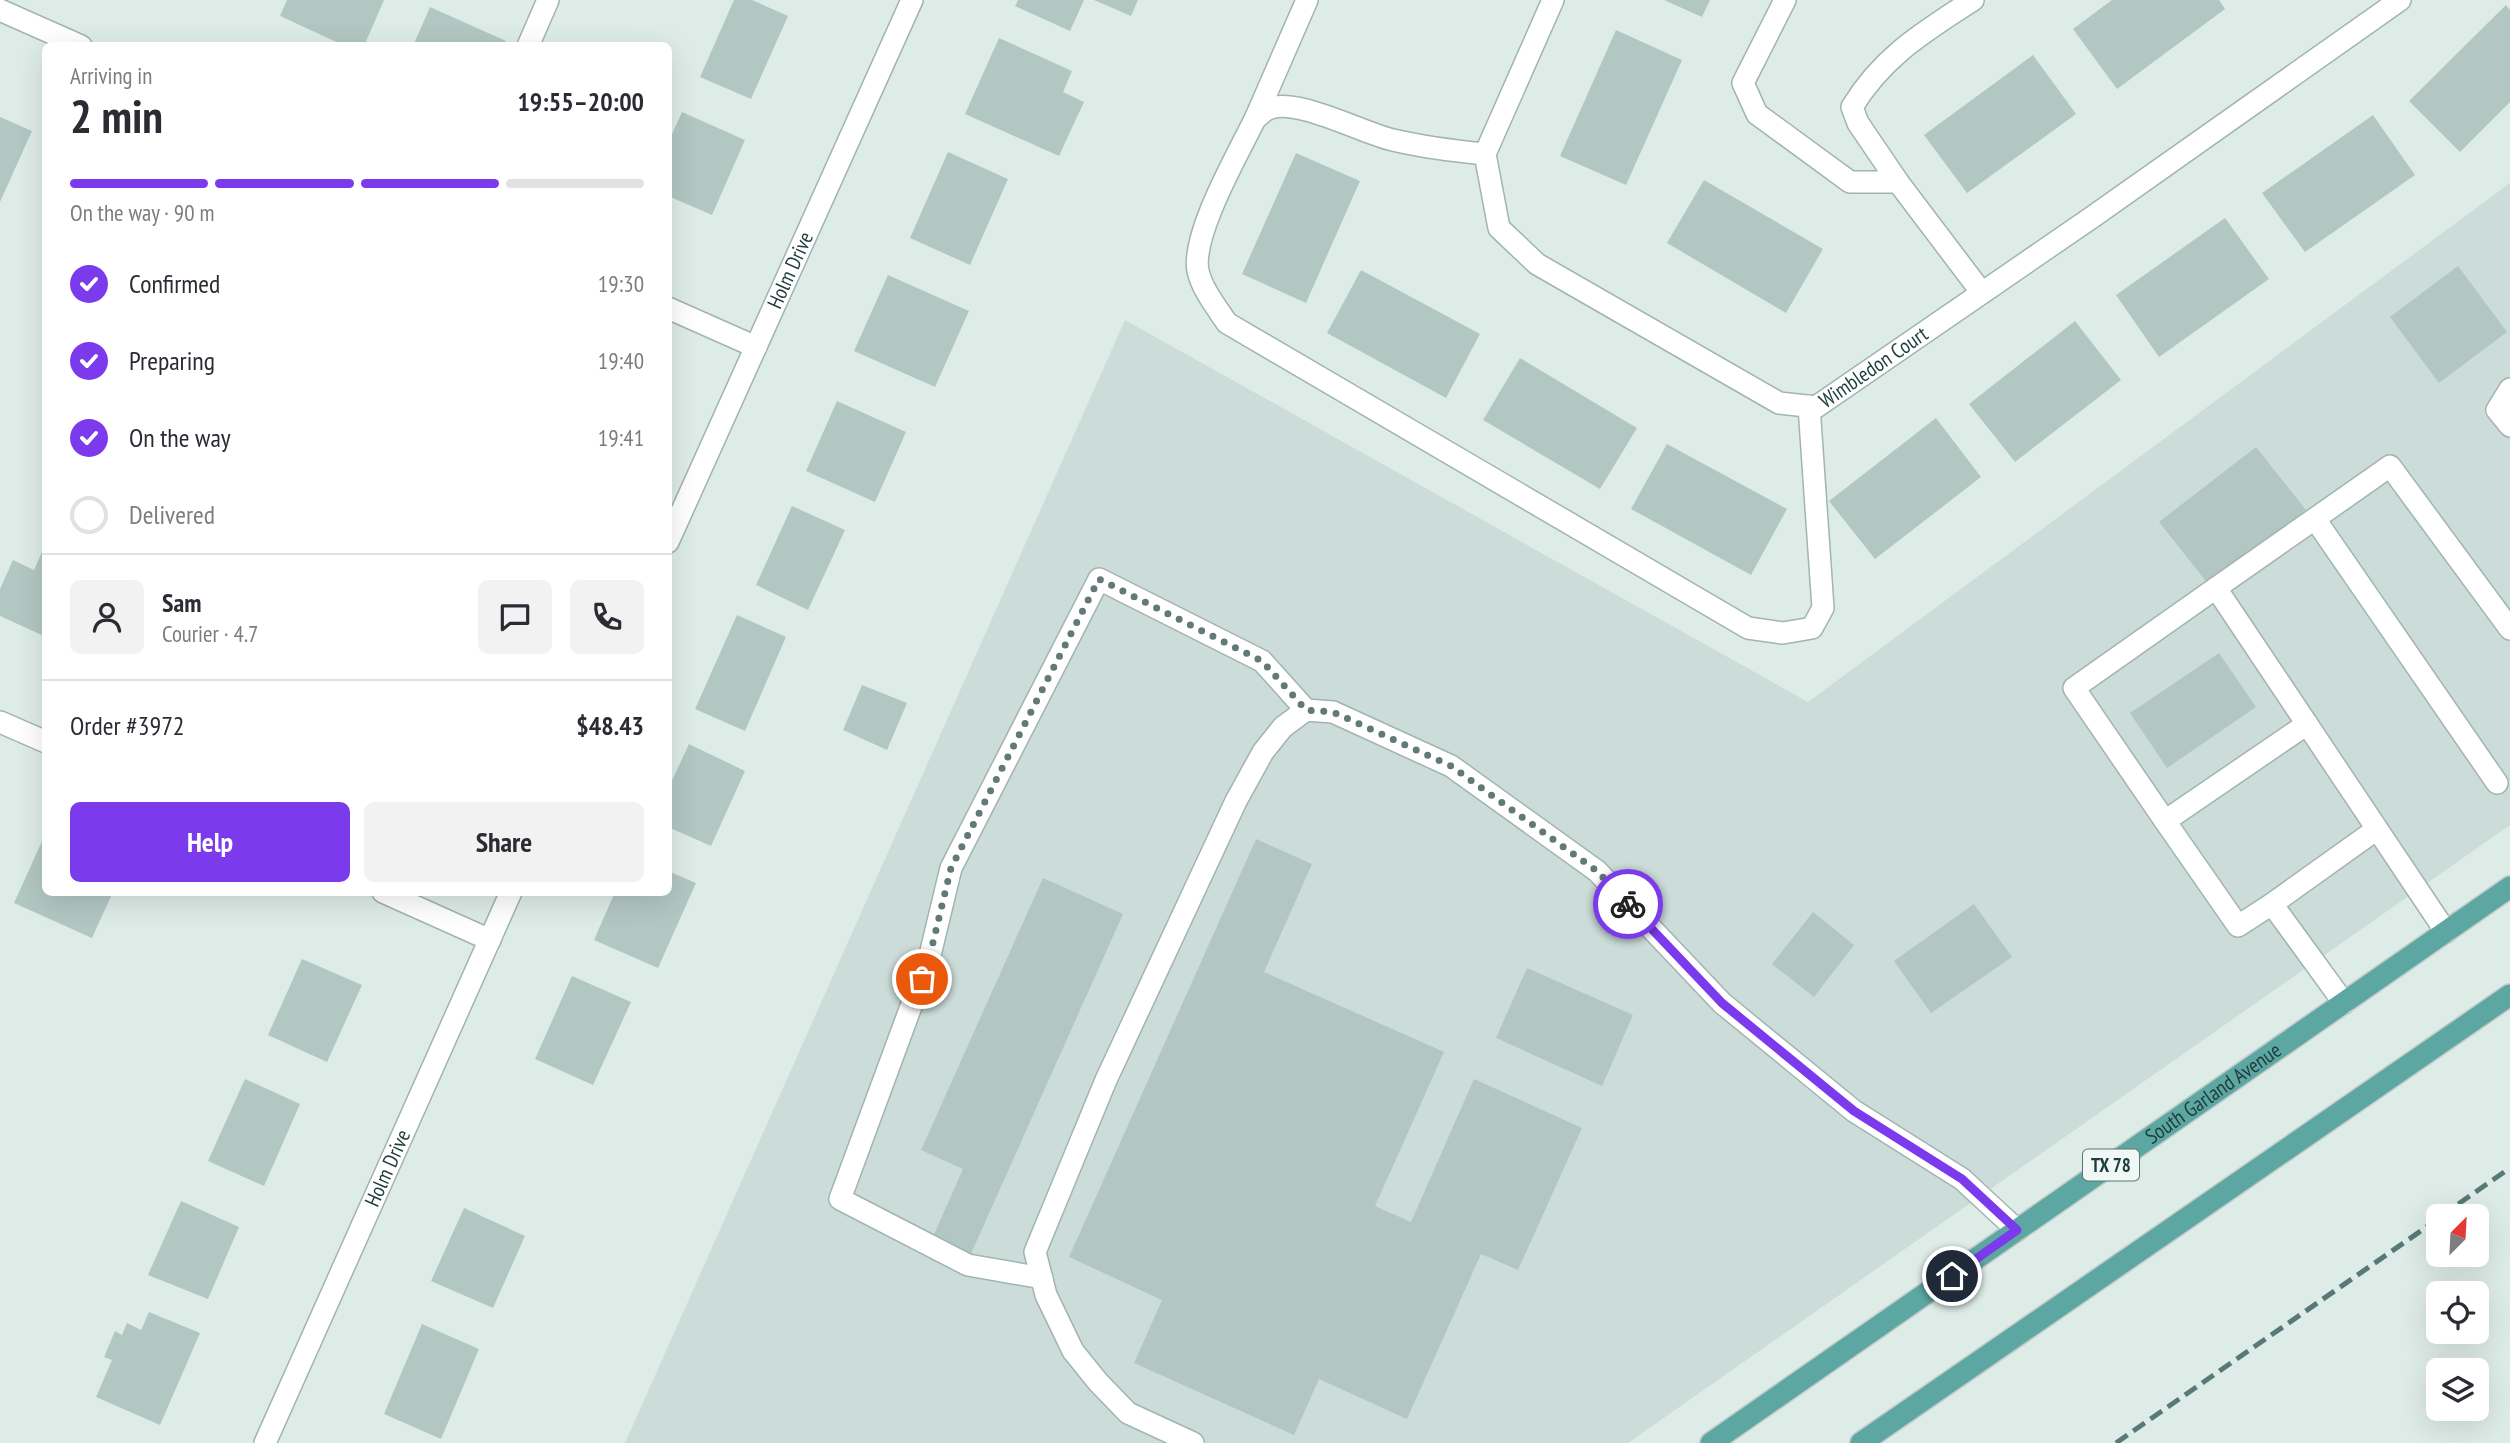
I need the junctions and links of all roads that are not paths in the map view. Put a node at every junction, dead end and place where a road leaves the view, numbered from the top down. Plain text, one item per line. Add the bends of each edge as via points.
1 (548, 0) edge
2 (912, 0) edge
3 (1307, 0) edge
4 (1553, 0) edge
5 (1785, 0) edge
6 (1973, 0) edge
7 (2400, 0) edge
8 (0, 9) edge
9 (72, 42) edge
10 (530, 42) edge
11 (1255, 119) junction
12 (1485, 153) junction
13 (1898, 182) junction
14 (1982, 293) junction
15 (672, 310) edge
16 (756, 347) junction
17 (2510, 388) edge
18 (1809, 406) junction
19 (2510, 425) edge
20 (2315, 519) junction
21 (672, 533) edge
22 (2216, 588) junction
23 (2510, 629) edge
24 (1306, 710) junction
25 (0, 722) edge
26 (2307, 724) junction
27 (42, 740) edge
28 (2497, 783) dead end
29 (2165, 821) junction
30 (2377, 829) junction
31 (2510, 887) edge
32 (392, 896) edge
33 (510, 896) edge
34 (2272, 904) junction
35 (2446, 932) junction
36 (490, 940) junction
37 (2510, 995) edge
38 (2344, 1003) junction
39 (2017, 1230) junction
40 (1042, 1278) junction
41 (265, 1443) edge
42 (1193, 1443) edge
43 (1711, 1443) edge
44 (1861, 1443) edge

1 - 10 street
2 - 16 street, Holm Drive
3 - 11 street
4 - 12 street
5 - 13 street via 1742,83 1757,114 1850,182
6 - 13 street via 1903,46 1866,83 1852,107
7 - 14 street, Wimbledon Court
8 - 9 street
11 - 12 street via 1269,108 1288,107 1391,140
11 - 18 street via 1198,246 1198,271 1227,323 1748,628 1783,634 1812,628 1824,608
12 - 18 street, Wimbledon Court via 1499,229 1537,264 1779,403
13 - 14 street
14 - 18 street, Wimbledon Court via 1816,407
15 - 16 street
16 - 21 street, Holm Drive
17 - 19 street via 2497,410
20 - 22 street
20 - 23 street via 2390,466
20 - 28 street
22 - 26 street
22 - 29 street via 2074,688
24 - 39 street via 1333,712 1451,766 1597,871 1722,1003 1854,1111 1962,1179
24 - 40 street via 1283,727 1263,752 1106,1080 1035,1252
24 - 40 street via 1262,661 1099,579 951,868 930,955 840,1199 968,1265
25 - 27 street
26 - 29 street
26 - 30 street
29 - 34 street via 2238,926
30 - 34 street
30 - 35 street
31 - 35 main road, South Garland Avenue / TX 78
32 - 36 street
33 - 36 street, Holm Drive
34 - 38 street
35 - 38 main road, South Garland Avenue / TX 78
36 - 41 street, Holm Drive
37 - 44 main road
38 - 39 main road, South Garland Avenue / TX 78
39 - 43 main road, South Garland Avenue / TX 78
40 - 42 street via 1073,1351 1098,1382 1128,1413

